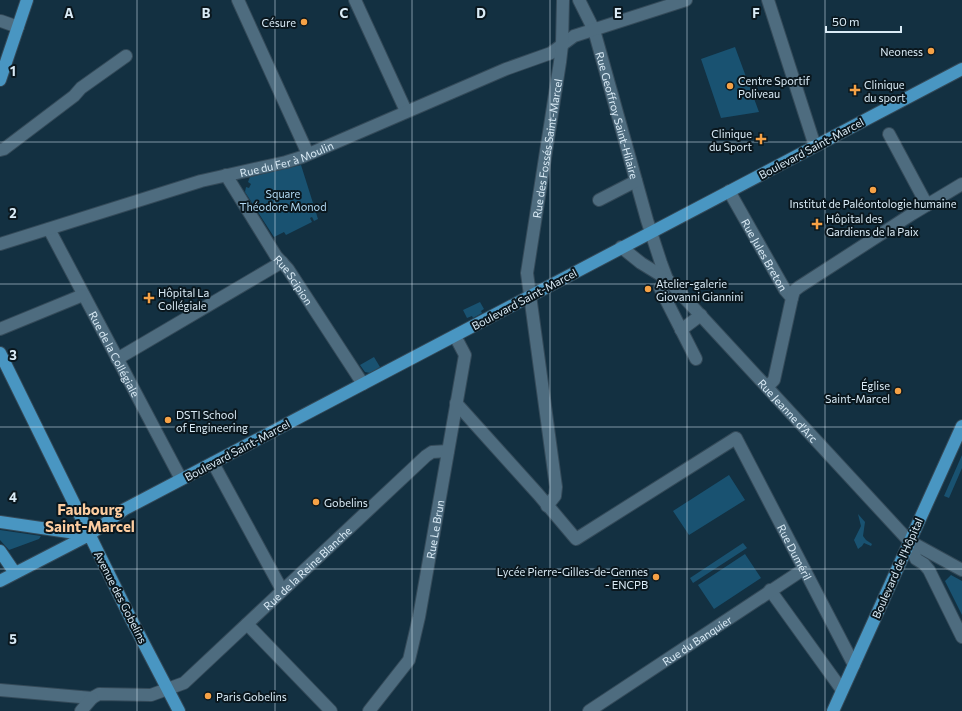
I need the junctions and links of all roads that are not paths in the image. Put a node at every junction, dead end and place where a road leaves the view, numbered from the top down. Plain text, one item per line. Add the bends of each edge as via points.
1 (27, 0) edge
2 (238, 0) edge
3 (355, 0) edge
4 (563, 0) edge
5 (579, 0) edge
6 (686, 0) edge
7 (768, 0) edge
8 (0, 21) edge
9 (18, 27) junction
10 (594, 30) junction
11 (562, 45) junction
12 (4, 51) edge
13 (126, 56) dead end
14 (962, 69) edge
15 (0, 80) edge
16 (406, 111) junction
17 (889, 134) dead end
18 (815, 146) junction
19 (0, 150) edge
20 (308, 154) junction
21 (226, 175) junction
22 (636, 181) junction
23 (962, 184) edge
24 (729, 191) junction
25 (599, 200) dead end
26 (927, 205) junction
27 (49, 228) junction
28 (651, 232) junction
29 (0, 244) edge
30 (621, 247) junction
31 (282, 262) junction
32 (667, 279) junction
33 (83, 295) junction
34 (530, 296) junction
35 (792, 298) junction
36 (701, 315) junction
37 (0, 329) edge
38 (681, 330) junction
39 (455, 336) junction
40 (0, 353) edge
41 (117, 359) junction
42 (696, 359) dead end
43 (362, 384) junction
44 (768, 387) junction
45 (456, 403) junction
46 (962, 426) edge
47 (448, 452) junction
48 (213, 462) junction
49 (181, 480) junction
50 (547, 506) junction
51 (0, 522) edge
52 (89, 535) junction
53 (909, 541) junction
54 (0, 551) edge
55 (804, 569) junction
56 (962, 570) edge
57 (15, 573) junction
58 (0, 581) edge
59 (282, 590) junction
60 (770, 590) junction
61 (247, 624) junction
62 (962, 637) edge
63 (854, 665) junction
64 (168, 689) junction
65 (0, 690) edge
66 (842, 690) junction
67 (92, 698) junction
68 (81, 711) edge
69 (179, 711) edge
70 (330, 711) edge
71 (369, 711) edge
72 (589, 711) edge
73 (833, 711) edge

1 - 9 main road
2 - 20 street
3 - 16 street
4 - 11 street, Rue des Fossés Saint-Marcel
5 - 10 street, Rue Geoffroy Saint-Hilaire
6 - 10 street, Rue du Fer à Moulin
7 - 18 street
8 - 9 street
9 - 12 main road
10 - 11 street, Rue du Fer à Moulin via 574,36
10 - 22 street, Rue Geoffroy Saint-Hilaire
11 - 16 street, Rue du Fer à Moulin via 551,54 506,69
11 - 34 street, Rue des Fossés Saint-Marcel via 527,273
12 - 15 main road
13 - 19 street
14 - 18 main road, Boulevard Saint-Marcel
16 - 20 street, Rue du Fer à Moulin
17 - 26 street
18 - 24 main road, Boulevard Saint-Marcel
20 - 21 street, Rue du Fer à Moulin via 286,162
21 - 27 street, Rue du Fer à Moulin
21 - 31 street, Rue Scipion
22 - 25 street
22 - 28 street, Rue Geoffroy Saint-Hilaire
23 - 26 street
24 - 28 main road, Boulevard Saint-Marcel
24 - 35 street, Rue Jules Breton
26 - 35 street via 799,287 794,291
27 - 29 street, Rue du Fer à Moulin
27 - 33 street, Rue de la Collégiale
28 - 30 main road, Boulevard Saint-Marcel
28 - 32 street, Rue Jeanne d'Arc
30 - 32 street, Rue Jeanne d'Arc
30 - 34 main road, Boulevard Saint-Marcel
31 - 41 street
31 - 43 street, Rue Scipion
32 - 36 street, Rue Jeanne d'Arc
32 - 38 street via 660,288
33 - 37 street
33 - 41 street, Rue de la Collégiale
34 - 39 main road, Boulevard Saint-Marcel
34 - 50 street, Rue des Fossés Saint-Marcel via 556,487 555,496
35 - 44 street, Rue Jules Breton via 774,380
36 - 38 street
36 - 44 street, Rue Jeanne d'Arc
38 - 42 street
39 - 43 main road, Boulevard Saint-Marcel
39 - 45 street, Rue Le Brun via 465,355
40 - 52 main road, Avenue des Gobelins
41 - 49 street, Rue de la Collégiale
43 - 48 main road, Boulevard Saint-Marcel
44 - 53 street, Rue Jeanne d'Arc
45 - 47 street, Rue Le Brun
45 - 50 street
46 - 53 main road, Boulevard de l'Hôpital
47 - 59 street, Rue de la Reine Blanche via 432,452 426,456
47 - 71 street, Rue Le Brun via 409,660
48 - 49 main road, Boulevard Saint-Marcel
48 - 59 street
49 - 52 main road, Boulevard Saint-Marcel via 125,509
50 - 55 street, Rue Duméril via 576,540 736,438
51 - 52 main road
52 - 57 main road, Boulevard Saint-Marcel
52 - 64 main road, Avenue des Gobelins
53 - 56 street
53 - 62 street via 916,559 930,570
53 - 63 main road, Boulevard de l'Hôpital
54 - 57 main road
55 - 60 street, Rue du Banquier
55 - 63 street, Rue Duméril
57 - 58 main road, Boulevard Saint-Marcel
59 - 61 street, Rue de la Reine Blanche
60 - 66 street
60 - 72 street, Rue du Banquier
61 - 64 street, Rue de la Reine Blanche via 184,683
61 - 70 street
63 - 66 main road, Boulevard de l'Hôpital
64 - 67 street, Rue de la Reine Blanche via 151,695 99,694
64 - 69 main road, Avenue des Gobelins
65 - 67 street, Rue de la Reine Blanche
66 - 73 main road, Boulevard de l'Hôpital
67 - 68 street

